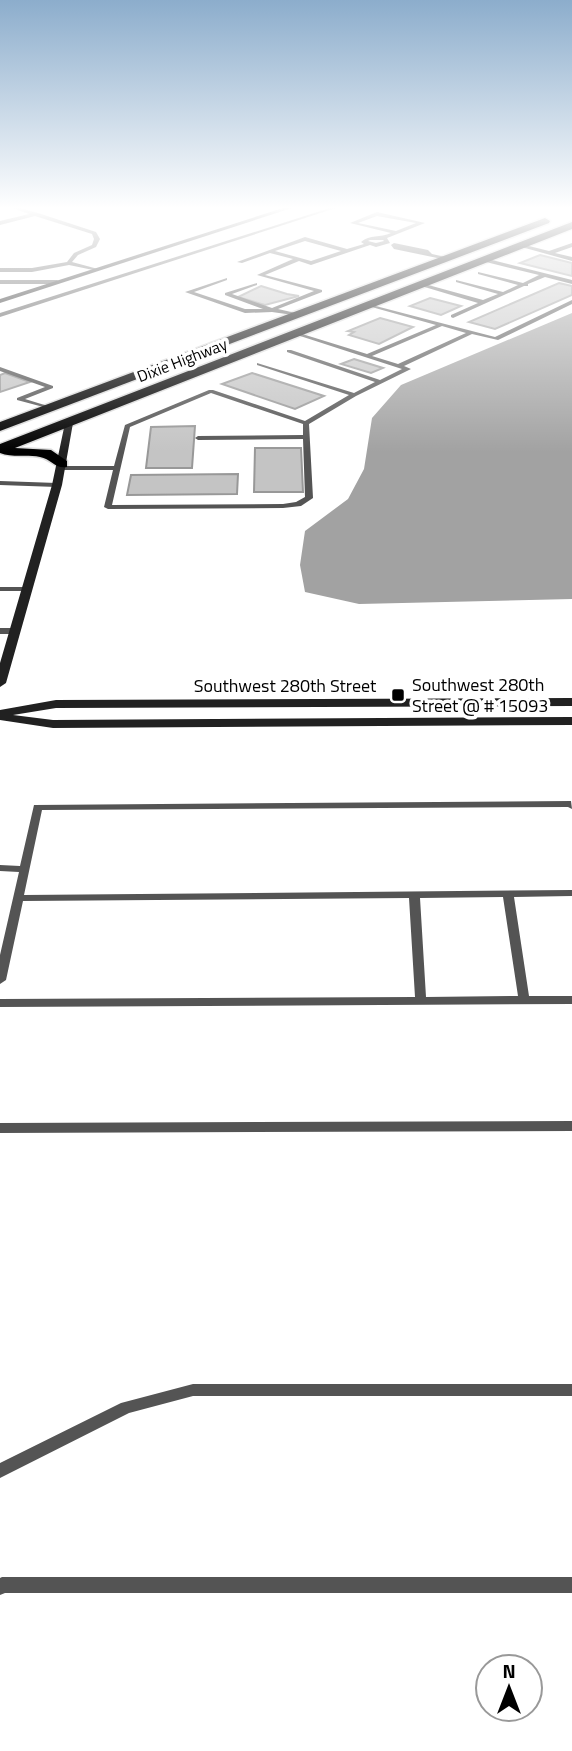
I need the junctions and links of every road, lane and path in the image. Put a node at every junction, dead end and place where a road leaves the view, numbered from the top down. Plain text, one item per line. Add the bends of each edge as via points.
1 (37, 289) edge
2 (82, 289) edge
3 (197, 289) edge
4 (242, 289) edge
5 (311, 289) edge
6 (367, 289) edge
7 (412, 289) edge
8 (439, 289) edge
9 (488, 289) edge
10 (516, 289) edge
11 (505, 293) junction
12 (0, 301) edge
13 (483, 302) junction
14 (572, 302) edge
15 (370, 305) junction
16 (272, 310) junction
17 (0, 315) edge
18 (298, 315) junction
19 (453, 316) dead end
20 (442, 324) junction
21 (473, 332) junction
22 (297, 334) junction
23 (206, 350) junction
24 (289, 351) dead end
25 (369, 355) junction
26 (260, 364) dead end
27 (399, 366) junction
28 (0, 369) edge
29 (380, 382) junction
30 (354, 395) junction
31 (47, 409) junction
32 (69, 423) junction
33 (306, 423) junction
34 (0, 427) edge
35 (307, 437) junction
36 (0, 438) edge
37 (198, 438) dead end
38 (0, 452) edge
39 (62, 466) junction
40 (117, 468) junction
41 (0, 483) edge
42 (57, 485) junction
43 (0, 589) edge
44 (27, 589) junction
45 (0, 631) edge
46 (15, 631) junction
47 (0, 683) edge
48 (434, 702) junction
49 (572, 702) edge
50 (238, 704) junction
51 (0, 716) edge
52 (572, 721) edge
53 (238, 722) junction
54 (436, 722) junction
55 (572, 807) edge
56 (0, 869) edge
57 (24, 869) junction
58 (572, 893) edge
59 (508, 894) junction
60 (414, 895) junction
61 (18, 898) junction
62 (0, 981) edge
63 (572, 1000) edge
64 (421, 1001) junction
65 (524, 1001) junction
66 (0, 1003) edge
67 (572, 1126) edge
68 (0, 1128) edge
69 (572, 1390) edge
70 (0, 1471) edge
71 (572, 1585) edge
72 (0, 1587) edge

1 - 12 street
2 - 17 lane
3 - 16 lane via 188,292 245,311
4 - 16 lane via 227,294
5 - 16 lane via 320,291
6 - 18 highway, Dixie Highway
7 - 15 highway, Dixie Highway
8 - 13 lane
9 - 11 lane
10 - 11 lane
11 - 13 lane
13 - 19 lane
14 - 21 lane via 496,339
15 - 20 lane
15 - 22 highway, Dixie Highway
16 - 18 lane
18 - 23 highway, Dixie Highway
20 - 21 lane
20 - 25 lane
21 - 27 lane
22 - 25 lane
22 - 32 highway, Dixie Highway
23 - 31 highway, Dixie Highway
23 - 32 highway via 191,363 74,409
24 - 29 lane
25 - 27 lane
26 - 30 lane
27 - 29 lane via 408,369
28 - 31 lane via 51,387 19,399
29 - 30 lane
30 - 33 lane
31 - 34 highway, Dixie Highway
31 - 36 highway via 51,417
32 - 38 highway, Dixie Highway
32 - 39 street
33 - 35 lane
33 - 40 lane via 211,391 127,426
35 - 37 lane
35 - 40 lane via 309,498 298,504 108,507
38 - 39 highway via 37,451 55,456
39 - 40 lane
39 - 42 street
41 - 42 lane
42 - 44 street
43 - 44 lane
44 - 46 street
45 - 46 lane
46 - 47 street
48 - 49 street, Southwest 280th Street
48 - 50 street, Southwest 280th Street
48 - 54 street
50 - 51 street, Southwest 280th Street via 56,704
50 - 53 street
51 - 53 street, Southwest 280th Street via 53,724
52 - 54 street, Southwest 280th Street
53 - 54 street, Southwest 280th Street
55 - 57 lane via 38,807
56 - 57 lane
57 - 61 lane
58 - 59 lane
59 - 60 lane
59 - 65 lane
60 - 61 lane
60 - 64 lane
61 - 62 lane
63 - 65 lane
64 - 65 lane
64 - 66 lane
67 - 68 lane
69 - 70 lane via 193,1390 126,1408
71 - 72 lane

